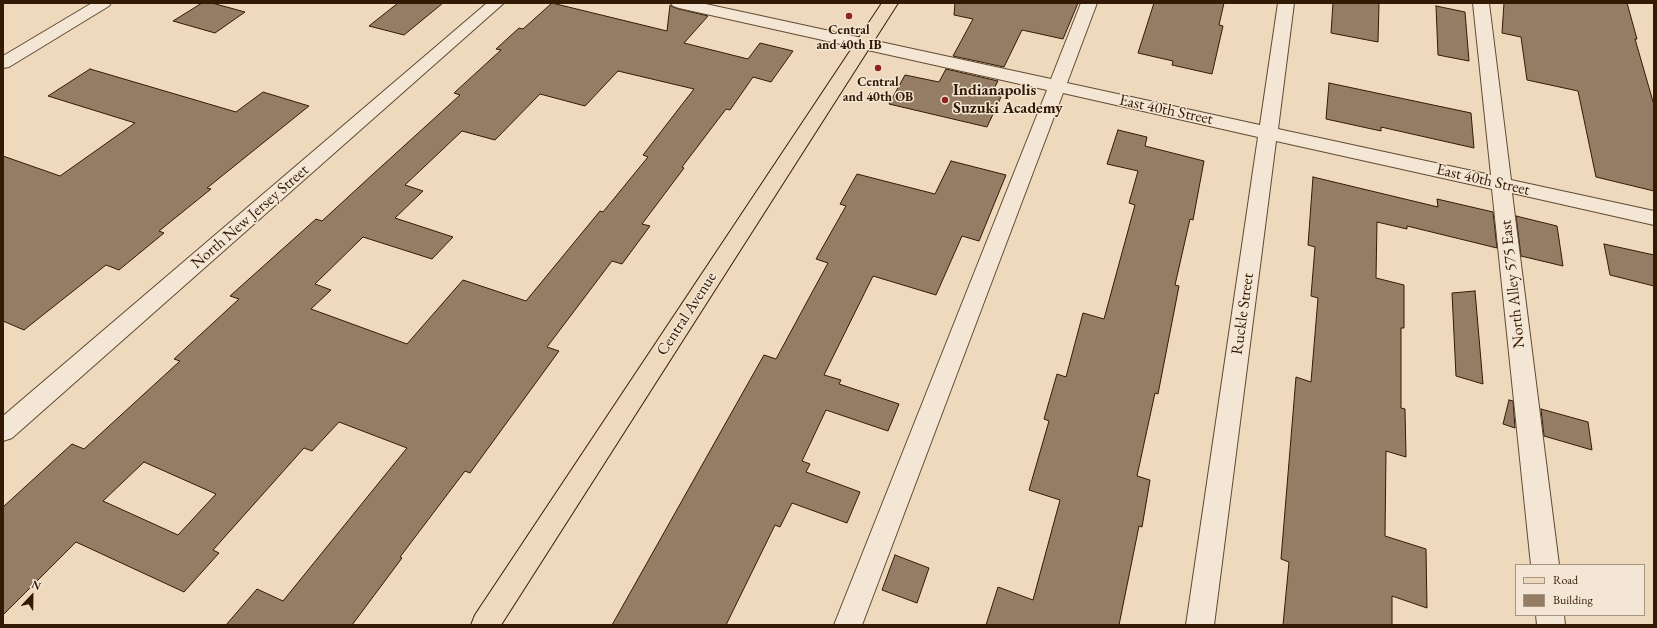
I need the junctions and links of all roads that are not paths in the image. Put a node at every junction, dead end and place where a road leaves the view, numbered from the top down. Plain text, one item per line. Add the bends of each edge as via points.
1 (103, 3) edge
2 (496, 3) edge
3 (679, 3) edge
4 (890, 3) edge
5 (1089, 3) edge
6 (1286, 3) edge
7 (1481, 3) edge
8 (863, 43) junction
9 (3, 63) edge
10 (1056, 86) junction
11 (1268, 132) junction
12 (1502, 184) junction
13 (1654, 218) edge
14 (3, 431) edge
15 (1545, 564) edge
16 (485, 625) edge
17 (848, 625) edge
18 (1200, 625) edge

1 - 9 street
2 - 14 street, North New Jersey Street
3 - 8 street, East 40th Street
4 - 8 main road, Central Avenue
5 - 10 street
6 - 11 street, Ruckle Street
7 - 12 street, North Alley 575 East
8 - 10 street, East 40th Street
8 - 16 main road, Central Avenue
10 - 11 street, East 40th Street
10 - 17 street
11 - 12 street, East 40th Street
11 - 18 street, Ruckle Street
12 - 13 street, East 40th Street
12 - 15 street, North Alley 575 East

